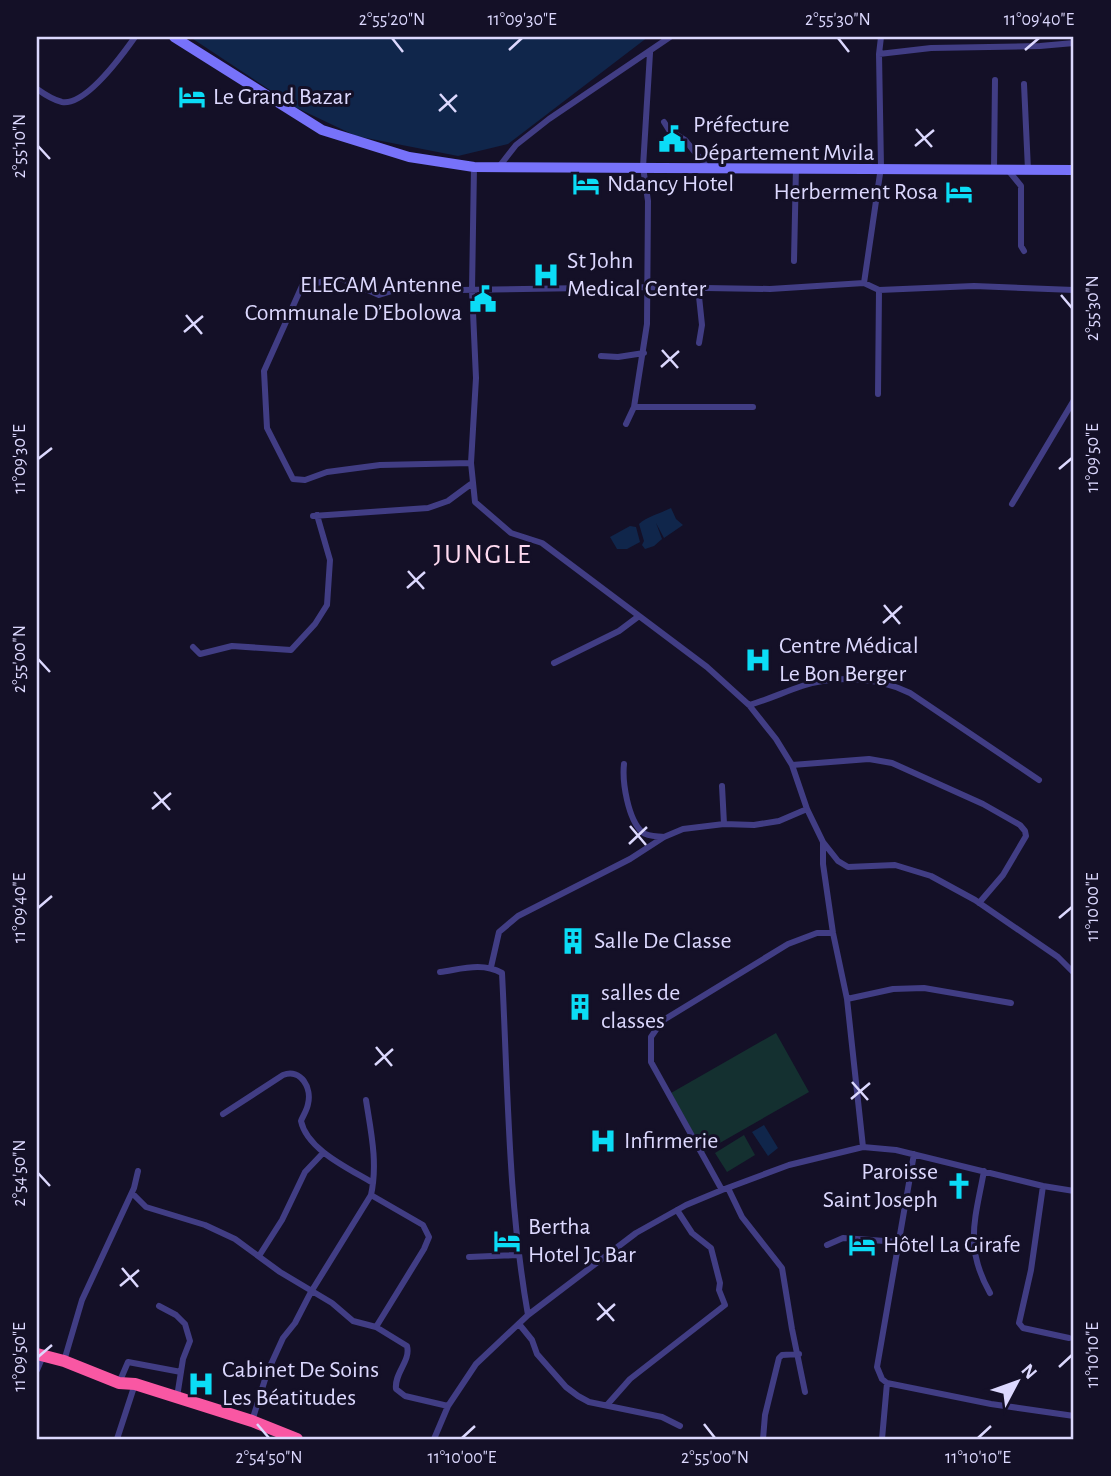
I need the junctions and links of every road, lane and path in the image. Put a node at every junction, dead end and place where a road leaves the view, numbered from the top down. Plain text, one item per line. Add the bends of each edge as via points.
1 (135, 37) edge
2 (174, 37) edge
3 (670, 37) edge
4 (881, 37) edge
5 (1074, 43) edge
6 (650, 52) junction
7 (879, 54) junction
8 (995, 79) dead end
9 (1024, 84) dead end
10 (37, 89) edge
11 (664, 122) dead end
12 (474, 167) junction
13 (643, 167) junction
14 (707, 167) junction
15 (796, 167) junction
16 (881, 167) junction
17 (498, 168) junction
18 (1007, 168) junction
19 (994, 169) junction
20 (1028, 170) junction
21 (1074, 170) edge
22 (1024, 251) dead end
23 (794, 261) dead end
24 (864, 282) junction
25 (647, 286) junction
26 (698, 287) junction
27 (472, 290) junction
28 (878, 290) junction
29 (1074, 290) edge
30 (699, 342) dead end
31 (644, 353) junction
32 (601, 356) dead end
33 (878, 394) dead end
34 (1074, 400) edge
35 (634, 407) junction
36 (753, 407) dead end
37 (626, 424) dead end
38 (471, 463) junction
39 (471, 484) junction
40 (1012, 504) dead end
41 (639, 616) junction
42 (193, 647) dead end
43 (554, 663) dead end
44 (749, 705) junction
45 (624, 764) dead end
46 (792, 765) junction
47 (1039, 780) dead end
48 (722, 786) dead end
49 (807, 809) junction
50 (724, 824) junction
51 (664, 836) junction
52 (823, 842) junction
53 (979, 903) junction
54 (833, 933) junction
55 (491, 967) junction
56 (440, 972) dead end
57 (1074, 973) edge
58 (846, 999) junction
59 (1011, 1003) dead end
60 (366, 1100) dead end
61 (223, 1114) dead end
62 (863, 1147) junction
63 (323, 1153) junction
64 (915, 1154) junction
65 (138, 1171) dead end
66 (984, 1171) junction
67 (373, 1183) junction
68 (1043, 1185) junction
69 (725, 1189) junction
70 (1074, 1191) edge
71 (132, 1193) junction
72 (371, 1195) junction
73 (677, 1210) junction
74 (899, 1242) junction
75 (827, 1245) dead end
76 (517, 1255) junction
77 (259, 1256) junction
78 (469, 1257) dead end
79 (311, 1292) junction
80 (989, 1293) dead end
81 (159, 1306) dead end
82 (528, 1315) junction
83 (519, 1324) junction
84 (376, 1327) junction
85 (1069, 1338) dead end
86 (799, 1354) junction
87 (40, 1355) edge
88 (64, 1361) junction
89 (37, 1370) edge
90 (181, 1372) junction
91 (119, 1383) junction
92 (887, 1383) junction
93 (135, 1384) junction
94 (806, 1392) dead end
95 (177, 1397) junction
96 (607, 1405) junction
97 (449, 1406) junction
98 (1074, 1416) edge
99 (252, 1421) junction
100 (680, 1426) dead end
101 (117, 1439) edge
102 (297, 1439) edge
103 (434, 1439) edge
104 (764, 1439) edge
105 (882, 1439) edge

1 - 10 street via 96,85 72,100 65,103
2 - 12 street via 323,130 409,157
3 - 6 street
4 - 7 street
5 - 7 street
6 - 13 street
6 - 17 street via 550,119 516,145
7 - 16 street
8 - 19 street
9 - 20 street
11 - 14 street
12 - 17 street
12 - 27 street
13 - 14 street
13 - 17 street
13 - 25 street via 648,201
14 - 15 street
15 - 16 street
15 - 23 street
16 - 19 street
16 - 24 street
18 - 19 street
18 - 20 street
18 - 22 street via 1021,186
20 - 21 street
24 - 26 street via 769,289
24 - 28 street
25 - 26 street
25 - 27 street
25 - 31 street
26 - 30 street
27 - 38 street via 476,378
27 - 38 street via 379,295 340,278 302,286 264,371 267,428 293,479 380,465
28 - 29 street via 974,286
28 - 33 street
31 - 32 street
31 - 35 street
34 - 40 street
35 - 36 street
35 - 37 street
38 - 39 street
39 - 41 street via 475,502 494,520 511,533 542,543
39 - 42 street via 428,509 315,516 330,561 327,605 290,650 232,646 200,654
41 - 43 street
41 - 44 street
44 - 46 street
44 - 47 street via 803,686 859,679 891,684
45 - 51 street via 622,780 635,821 643,833
46 - 49 street
46 - 53 street via 869,759 892,763 1020,825 1026,836 1003,875
48 - 50 street
49 - 50 street via 779,821
49 - 52 street
50 - 51 street
51 - 55 street via 518,916 499,932
52 - 53 street via 848,867 913,869
52 - 54 street
53 - 57 street
54 - 58 street
54 - 69 street via 817,933 788,944 662,1021 651,1037 651,1062
55 - 56 street
55 - 76 street via 502,974
58 - 59 street via 924,988
58 - 62 street
60 - 67 street via 374,1151
61 - 63 street via 283,1075 296,1074 308,1092 302,1126
62 - 64 street
62 - 69 street via 789,1165
63 - 67 street
63 - 77 street via 305,1172
64 - 66 street
64 - 74 street
65 - 71 street
66 - 68 street
66 - 80 street via 972,1235
67 - 72 street
68 - 70 street
68 - 85 street via 1019,1323 1023,1328
69 - 73 street
69 - 86 street via 782,1268
71 - 77 street via 146,1207 205,1225
71 - 88 street via 82,1300
72 - 79 street
72 - 84 street via 422,1225 429,1237
73 - 82 street via 636,1233
73 - 96 street via 692,1233 711,1248 725,1305 630,1379
74 - 75 street via 843,1238
74 - 92 street via 877,1367
76 - 78 street
76 - 82 street
77 - 79 street
79 - 84 street via 353,1321
79 - 99 street via 279,1347
81 - 90 street via 185,1324 190,1342
82 - 83 street
83 - 96 street via 537,1354 571,1392
83 - 97 street via 477,1364
84 - 97 street via 408,1349 396,1389
86 - 94 street
86 - 104 street via 779,1358
87 - 88 highway
87 - 89 street
88 - 91 highway
90 - 91 street via 128,1362
90 - 95 street
91 - 93 highway
92 - 98 street
92 - 105 street
93 - 95 highway
93 - 101 street
95 - 99 highway
96 - 100 street via 662,1417
97 - 103 street
99 - 102 highway

